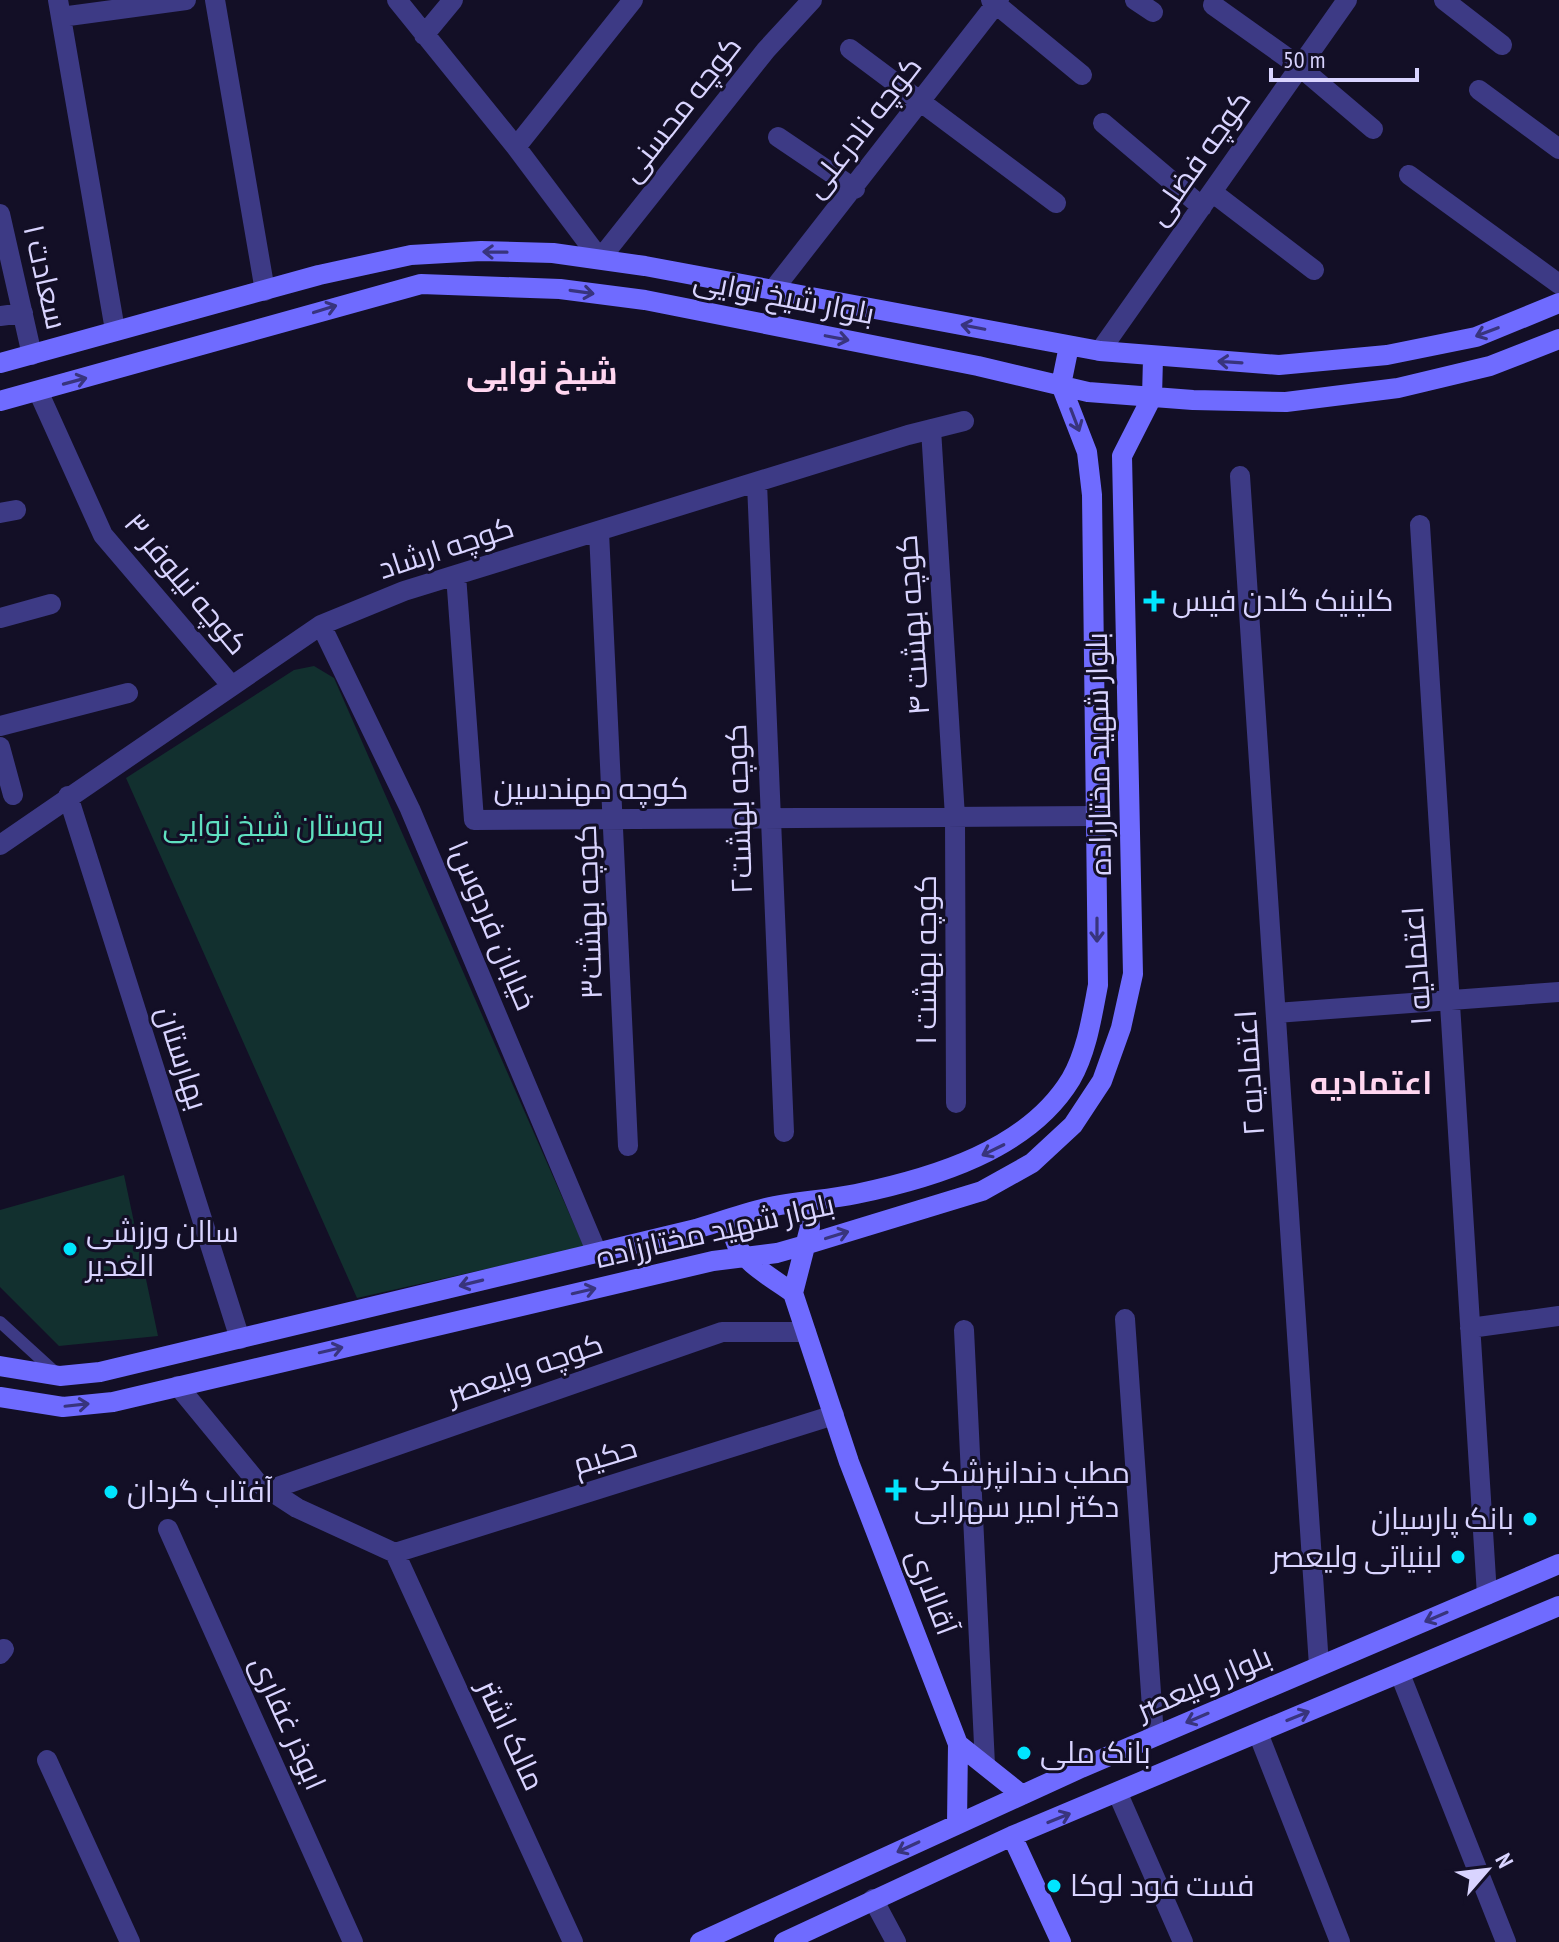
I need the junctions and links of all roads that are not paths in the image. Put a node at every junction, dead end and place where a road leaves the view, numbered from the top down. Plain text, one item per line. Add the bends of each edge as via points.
1 (186, 0) edge
2 (215, 0) edge
3 (397, 0) edge
4 (453, 0) edge
5 (633, 0) edge
6 (1135, 0) edge
7 (1347, 0) edge
8 (1444, 0) edge
9 (995, 1) edge
10 (805, 2) edge
11 (1213, 5) dead end
12 (60, 9) edge
13 (1153, 12) dead end
14 (424, 35) junction
15 (1502, 45) dead end
16 (850, 49) dead end
17 (1300, 67) junction
18 (1082, 75) dead end
19 (1479, 90) dead end
20 (922, 100) junction
21 (1103, 123) dead end
22 (1373, 129) dead end
23 (778, 137) dead end
24 (516, 147) junction
25 (1559, 149) edge
26 (1409, 175) dead end
27 (855, 189) junction
28 (1207, 199) junction
29 (1056, 203) dead end
30 (0, 214) edge
31 (600, 259) junction
32 (1314, 270) dead end
33 (1559, 284) edge
34 (773, 290) junction
35 (265, 291) junction
36 (1559, 303) edge
37 (23, 313) junction
38 (0, 316) edge
39 (115, 330) junction
40 (1559, 339) edge
41 (1069, 346) junction
42 (1100, 351) junction
43 (32, 355) junction
44 (1153, 358) junction
45 (0, 363) edge
46 (1061, 385) junction
47 (38, 391) junction
48 (1152, 397) junction
49 (0, 401) edge
50 (964, 421) dead end
51 (931, 429) junction
52 (1240, 476) dead end
53 (757, 483) junction
54 (1420, 525) dead end
55 (599, 532) junction
56 (456, 575) junction
57 (51, 604) dead end
58 (0, 618) edge
59 (321, 625) junction
60 (231, 685) junction
61 (128, 693) dead end
62 (0, 726) edge
63 (0, 747) edge
64 (13, 795) dead end
65 (68, 796) junction
66 (1096, 816) junction
67 (955, 817) junction
68 (769, 818) junction
69 (615, 819) junction
70 (0, 845) edge
71 (1559, 992) edge
72 (1449, 1000) junction
73 (1276, 1013) junction
74 (956, 1103) dead end
75 (784, 1132) dead end
76 (628, 1146) dead end
77 (791, 1204) junction
78 (743, 1215) junction
79 (805, 1245) junction
80 (597, 1253) junction
81 (746, 1257) junction
82 (793, 1293) junction
83 (1559, 1316) edge
84 (1125, 1319) dead end
85 (0, 1322) edge
86 (1470, 1328) junction
87 (964, 1330) dead end
88 (806, 1332) junction
89 (240, 1339) junction
90 (0, 1366) edge
91 (60, 1376) junction
92 (178, 1386) junction
93 (0, 1397) edge
94 (834, 1415) junction
95 (269, 1490) junction
96 (168, 1529) dead end
97 (395, 1553) junction
98 (1559, 1564) edge
99 (1487, 1595) junction
100 (1559, 1606) edge
101 (1319, 1666) junction
102 (1400, 1674) junction
103 (1258, 1733) junction
104 (1154, 1736) junction
105 (958, 1744) junction
106 (47, 1760) dead end
107 (985, 1765) junction
108 (1118, 1794) junction
109 (1022, 1795) junction
110 (957, 1824) junction
111 (1012, 1836) junction
112 (873, 1899) junction
113 (770, 1912) junction
114 (130, 1942) edge
115 (353, 1942) edge
116 (573, 1942) edge
117 (700, 1942) edge
118 (783, 1942) edge
119 (896, 1942) edge
120 (1061, 1942) edge
121 (1183, 1942) edge
122 (1340, 1942) edge
123 (1506, 1942) edge

1 - 12 street
2 - 35 street
3 - 14 street
4 - 14 street
5 - 24 street
6 - 13 street
7 - 17 street, کوچه فضلی
8 - 15 street
9 - 18 street
9 - 20 street, کوچه نادرعلی
10 - 31 street, کوچه محسنی
11 - 17 street
12 - 39 street
14 - 24 street
16 - 20 street
17 - 22 street
17 - 28 street, کوچه فضلی
19 - 25 street
20 - 27 street, کوچه نادرعلی
20 - 29 street
21 - 28 street
23 - 27 street
24 - 31 street
26 - 33 street
27 - 34 street, کوچه نادرعلی
28 - 32 street
28 - 42 street, کوچه فضلی
30 - 37 street, سعادت ۱
31 - 34 main road, بلوار شیخ نوایی
31 -> 35 main road, بلوار شیخ نوایی via 481,251 411,255
41 -> 34 main road, بلوار شیخ نوایی
35 - 39 main road, بلوار شیخ نوایی
36 -> 44 main road, بلوار شیخ نوایی via 1476,337 1387,355 1279,365
37 - 38 street
37 - 43 street, سعادت ۱
39 - 43 main road, بلوار شیخ نوایی
40 - 48 main road, بلوار شیخ نوایی via 1490,366 1398,388 1286,402
41 - 42 main road, بلوار شیخ نوایی
41 - 46 main road
42 - 44 main road, بلوار شیخ نوایی
43 - 45 main road, بلوار شیخ نوایی
44 - 48 main road, بلوار شهید مختارزاده
47 -> 46 main road, بلوار شیخ نوایی via 421,284 560,289 645,300
46 - 48 main road, بلوار شیخ نوایی
46 -> 66 main road, بلوار شهید مختارزاده via 1087,452 1092,495
47 - 49 main road, بلوار شیخ نوایی
47 - 60 street, کوچه نیلوفر ۳ via 103,535
79 -> 48 main road, بلوار شهید مختارزاده via 982,1191 1032,1163 1073,1125 1102,1081 1133,974 1122,456
50 - 51 street, کوچه ارشاد
51 - 53 street, کوچه ارشاد
51 - 67 street, کوچه بهشت ۴
52 - 73 street, اعتمادیه ۲
53 - 55 street, کوچه ارشاد
53 - 68 street, کوچه بهشت۲
54 - 72 street, اعتمادیه ۱
55 - 56 street, کوچه ارشاد
55 - 69 street, کوچه بهشت۳
56 - 59 street, کوچه ارشاد
56 - 69 street, کوچه مهندسین via 474,820
57 - 58 street
59 - 60 street, کوچه ارشاد
59 - 80 street, خیابان فردوس۱ via 410,809
60 - 65 street, کوچه ارشاد
61 - 62 street
63 - 64 street
65 - 70 street, کوچه ارشاد
65 - 89 street, بهارستان
66 - 67 street, کوچه مهندسین
66 -> 77 main road, بلوار شهید مختارزاده via 1098,985 1089,1033 1071,1079 1012,1140 969,1161 858,1194
67 - 68 street, کوچه مهندسین
67 - 74 street, کوچه بهشت ۱
68 - 69 street, کوچه مهندسین
68 - 75 street, کوچه بهشت۲
69 - 76 street, کوچه بهشت۳
71 - 72 street
72 - 73 street
72 - 86 street, اعتمادیه ۱
73 - 101 street, اعتمادیه ۲
77 - 78 main road, بلوار شهید مختارزاده
77 - 79 main road via 809,1218
78 - 80 main road, بلوار شهید مختارزاده
78 - 81 main road via 734,1238
79 - 81 main road, بلوار شهید مختارزاده
79 - 82 main road
80 -> 89 main road, بلوار شهید مختارزاده
81 - 82 main road
92 -> 81 main road, بلوار شهید مختارزاده
82 - 88 main road, آقالاری
83 - 86 street
84 - 104 street
85 - 91 lane
86 - 99 street, اعتمادیه ۱
87 - 107 street
88 - 94 main road, آقالاری
88 - 95 street, کوچه ولیعصر via 722,1332
89 - 91 main road, بلوار شهید مختارزاده via 100,1372
90 - 91 main road, بلوار شهید مختارزاده
93 -> 92 main road, بلوار شهید مختارزاده via 63,1407 113,1402
92 - 95 street
94 - 97 street, حکیم
94 - 105 main road, آقالاری
95 - 97 street
96 - 115 street, ابوذر غفاری
97 - 116 street, مالک اشتر
98 - 99 main road, بلوار ولیعصر
99 -> 101 main road, بلوار ولیعصر
100 - 102 main road
101 -> 104 main road, بلوار ولیعصر
103 -> 102 main road
102 - 123 street
103 - 108 main road
103 - 122 street
104 - 109 main road, بلوار ولیعصر
105 - 107 main road
105 - 110 main road
106 - 114 street
107 - 109 main road
111 -> 108 main road
108 - 121 street
109 - 110 main road, بلوار ولیعصر
110 -> 113 main road, بلوار ولیعصر
111 - 112 main road
111 - 120 main road
112 - 118 main road
112 - 119 street
113 - 117 main road, بلوار ولیعصر
113 - 118 main road

